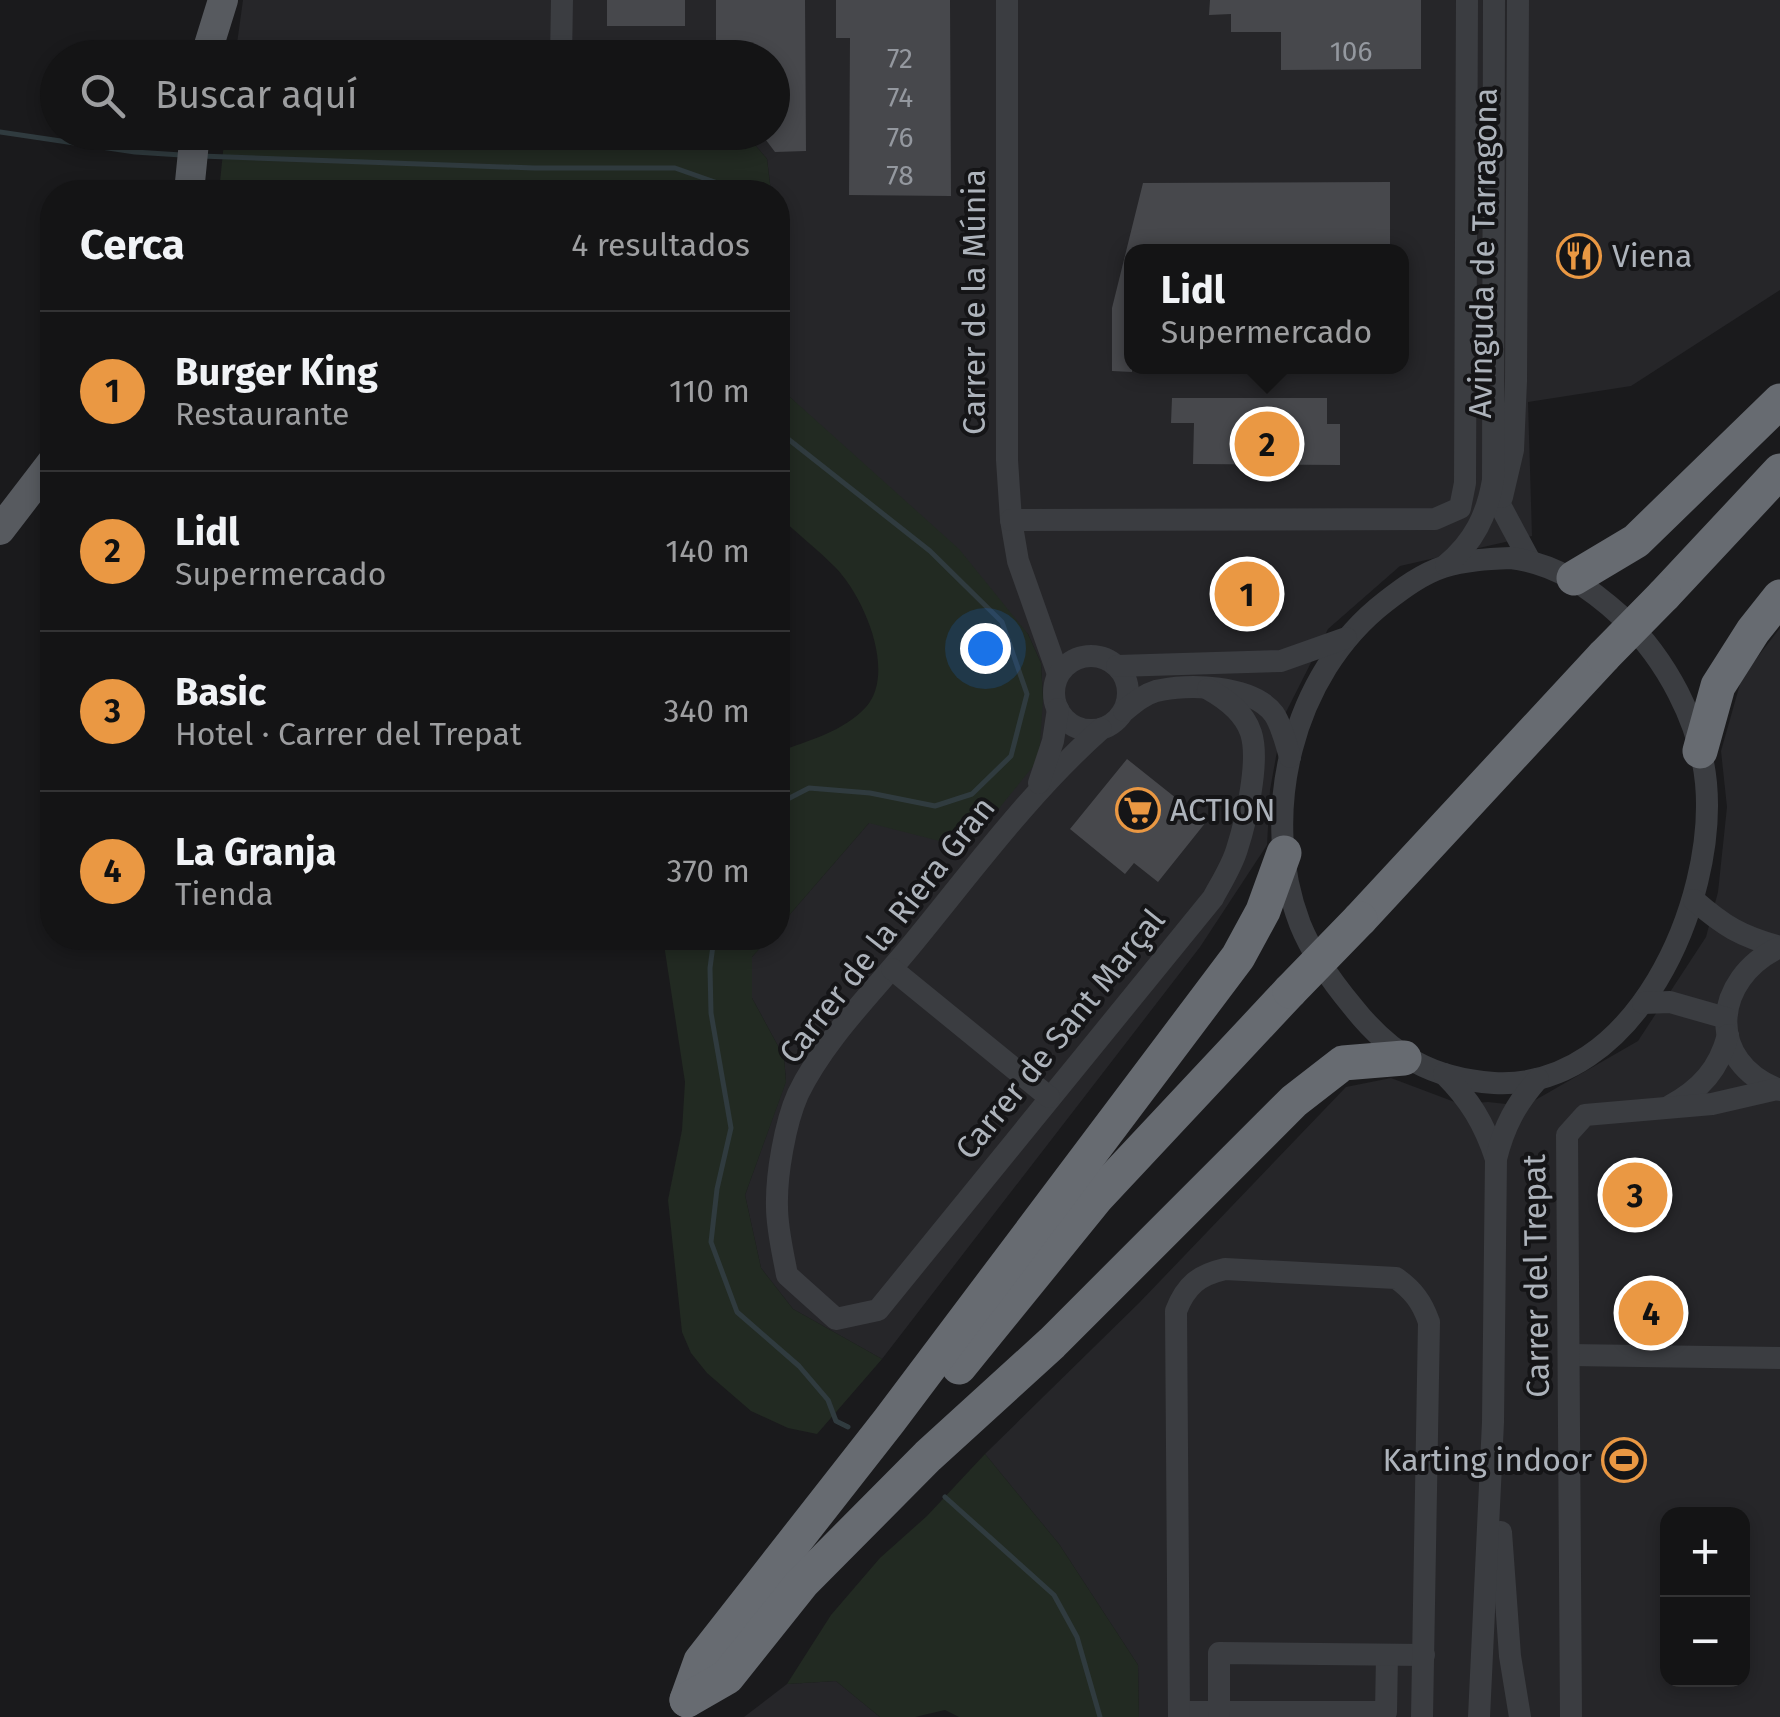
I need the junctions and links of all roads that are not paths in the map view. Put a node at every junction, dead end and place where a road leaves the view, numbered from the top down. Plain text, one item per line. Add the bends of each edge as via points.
1 (223, 0) edge
2 (562, 0) edge
3 (1007, 0) edge
4 (1467, 0) edge
5 (1494, 0) edge
6 (1518, 0) edge
7 (211, 40) edge
8 (561, 40) edge
9 (193, 150) edge
10 (191, 180) edge
11 (1466, 342) junction
12 (1780, 401) edge
13 (1780, 471) edge
14 (40, 478) edge
15 (1493, 480) junction
16 (1500, 505) junction
17 (1010, 520) junction
18 (1479, 528) junction
19 (0, 530) edge
20 (1530, 560) junction
21 (1444, 567) junction
22 (1574, 578) junction
23 (1780, 597) edge
24 (1034, 600) junction
25 (1346, 638) junction
26 (1088, 656) junction
27 (1117, 666) junction
28 (1058, 674) junction
29 (1208, 690) junction
30 (1058, 709) junction
31 (1124, 712) junction
32 (1100, 729) junction
33 (1700, 751) junction
34 (1290, 757) junction
35 (1029, 802) junction
36 (1284, 852) junction
37 (1694, 900) junction
38 (1780, 947) edge
39 (892, 969) junction
40 (1643, 1003) junction
41 (1727, 1026) junction
42 (1404, 1058) junction
43 (1444, 1074) junction
44 (1538, 1078) junction
45 (1779, 1090) edge
46 (1049, 1097) junction
47 (1667, 1108) junction
48 (1496, 1159) junction
49 (786, 1275) joint
50 (1570, 1356) junction
51 (1780, 1358) edge
52 (1493, 1422) junction
53 (1387, 1655) junction
54 (1424, 1655) junction
55 (680, 1708) edge
56 (1220, 1712) junction
57 (1179, 1714) edge
58 (1422, 1717) edge
59 (1479, 1717) edge
60 (1520, 1717) edge
61 (1572, 1717) edge

1 - 7 main road
2 - 8 street
3 - 17 street, Carrer de la Múnia
4 - 11 street, Avinguda de Tarragona
5 - 15 street, Avinguda de Tarragona
6 - 16 street, Avinguda de Tarragona via 1516,380 1513,450
9 - 10 main road
11 - 17 street, Avinguda de Tarragona via 1465,483 1460,508 1435,519
11 - 18 street, Avinguda de Tarragona via 1480,430
12 - 22 highway via 1636,540
13 - 55 highway, bridge via 1098,1197
14 - 19 main road
15 - 16 street, Avinguda de Tarragona
15 - 18 street, Avinguda de Tarragona
16 - 20 street, Avinguda de Tarragona
17 - 24 street, Carrer de la Múnia
18 - 21 street, Avinguda de Tarragona
20 - 21 street
20 - 22 street
21 - 25 street via 1408,585
22 - 33 street via 1636,631 1675,688
23 - 33 highway via 1718,686
24 - 26 street, Carrer de la Múnia via 1062,638
24 - 28 street, Carrer de la Múnia
25 - 27 street via 1281,661
25 - 34 street via 1313,690
26 - 27 street
26 - 28 street via 1068,662
27 - 31 street via 1128,682
28 - 30 street
29 - 31 street via 1158,690
29 - 34 street via 1231,689 1259,700 1273,712
29 - 46 street, Carrer de Sant Marçal via 1226,699 1252,734 1248,805 1236,852 1213,898
30 - 32 street via 1072,726
30 - 35 street, Carrer de la Riera Gran via 1044,774
31 - 32 street
32 - 35 street, Carrer de la Riera Gran
33 - 37 street via 1706,811
34 - 36 street
35 - 39 street, Carrer de la Riera Gran
36 - 42 street via 1300,925 1320,962 1362,1018
36 - 55 highway via 1238,957 701,1661
37 - 38 street via 1744,938
37 - 40 street
38 - 41 street via 1742,974 1730,994
39 - 46 street
39 - 49 street, Carrer de la Riera Gran via 820,1057 798,1096 777,1206
40 - 41 street via 1670,1002
40 - 44 street via 1596,1051
41 - 45 street via 1746,1068
41 - 47 street via 1712,1074
42 - 43 street
42 - 55 highway via 1343,1064 1294,1101 802,1582 727,1678
43 - 44 street via 1493,1083
43 - 48 street via 1485,1124
44 - 48 street via 1504,1127
45 - 47 street
46 - 49 street, Carrer de Sant Marçal via 878,1310 836,1319
47 - 50 street, Carrer del Trepat via 1585,1115 1567,1135
48 - 52 street
50 - 51 street
50 - 61 street, Carrer del Trepat
52 - 59 street
52 - 60 street
53 - 54 street
53 - 56 street via 1386,1712
53 - 56 street via 1219,1653
54 - 57 street via 1429,1322 1411,1288 1376,1274 1202,1274 1176,1311
54 - 58 street
56 - 57 street

